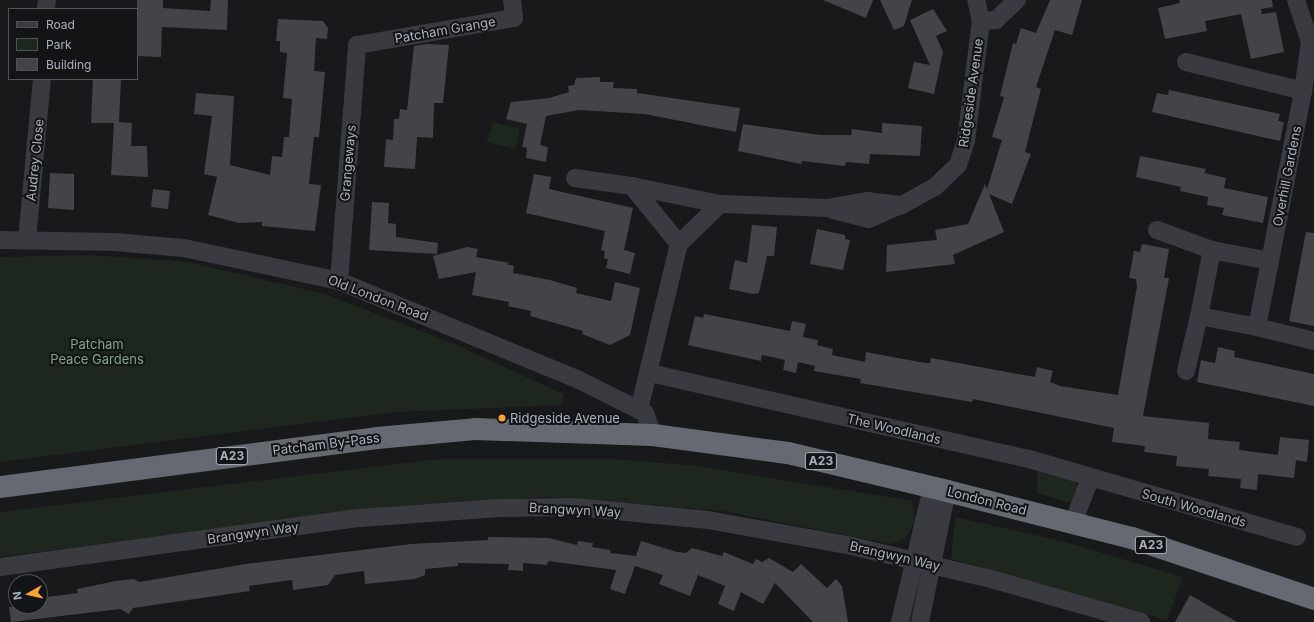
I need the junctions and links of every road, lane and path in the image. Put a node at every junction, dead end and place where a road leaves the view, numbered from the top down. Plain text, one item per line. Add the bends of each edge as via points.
1 (512, 0) edge
2 (976, 0) edge
3 (1017, 0) edge
4 (1296, 0) edge
5 (981, 21) junction
6 (357, 45) joint
7 (1186, 62) dead end
8 (42, 80) edge
9 (1303, 91) junction
10 (575, 178) dead end
11 (632, 186) junction
12 (720, 204) junction
13 (1157, 230) dead end
14 (0, 240) edge
15 (27, 240) junction
16 (679, 244) junction
17 (1212, 250) junction
18 (1270, 261) junction
19 (339, 280) junction
20 (1199, 316) junction
21 (1257, 327) junction
22 (1314, 341) edge
23 (1186, 371) dead end
24 (650, 373) junction
25 (639, 410) junction
26 (653, 435) junction
27 (1090, 479) junction
28 (0, 487) edge
29 (939, 489) junction
30 (1074, 523) junction
31 (1298, 537) dead end
32 (914, 559) junction
33 (933, 564) junction
34 (0, 567) edge
35 (1314, 599) edge
36 (900, 622) edge
37 (920, 622) edge
38 (1141, 622) edge

1 - 6 street, Patcham Grange via 514,18
2 - 5 street, Ridgeside Avenue
3 - 5 street via 996,20
4 - 9 street, Overhill Gardens via 1310,42
5 - 12 street, Ridgeside Avenue via 966,141 958,165 935,187 869,219 827,208
6 - 19 street, Grangeways
7 - 9 street
8 - 15 street, Audrey Close
9 - 18 street, Overhill Gardens
10 - 11 street, Ridgeside Avenue
11 - 12 street, Ridgeside Avenue
11 - 16 street
12 - 16 street
13 - 17 street
14 - 15 street, Old London Road
15 - 19 street, Old London Road via 184,248
16 - 24 street
17 - 18 street
17 - 20 street
18 - 21 street, Overhill Gardens
19 - 25 street, Old London Road via 577,379
20 - 21 street
20 - 23 street
21 - 22 street
24 - 25 street
24 - 27 street, The Woodlands via 1029,459
25 - 26 street via 644,413
26 - 28 highway, Patcham By-Pass / A23 via 475,429 377,438
26 - 29 highway, London Road / A23 via 788,453
27 - 30 street
27 - 31 street, South Woodlands
29 - 30 highway, London Road / A23
29 - 32 street
29 - 33 street
30 - 35 highway, London Road / A23
32 - 33 street, Brangwyn Way
32 - 34 street, Brangwyn Way via 708,520 574,507 500,508 360,518
32 - 36 street
33 - 37 street
33 - 38 street, Brangwyn Way

